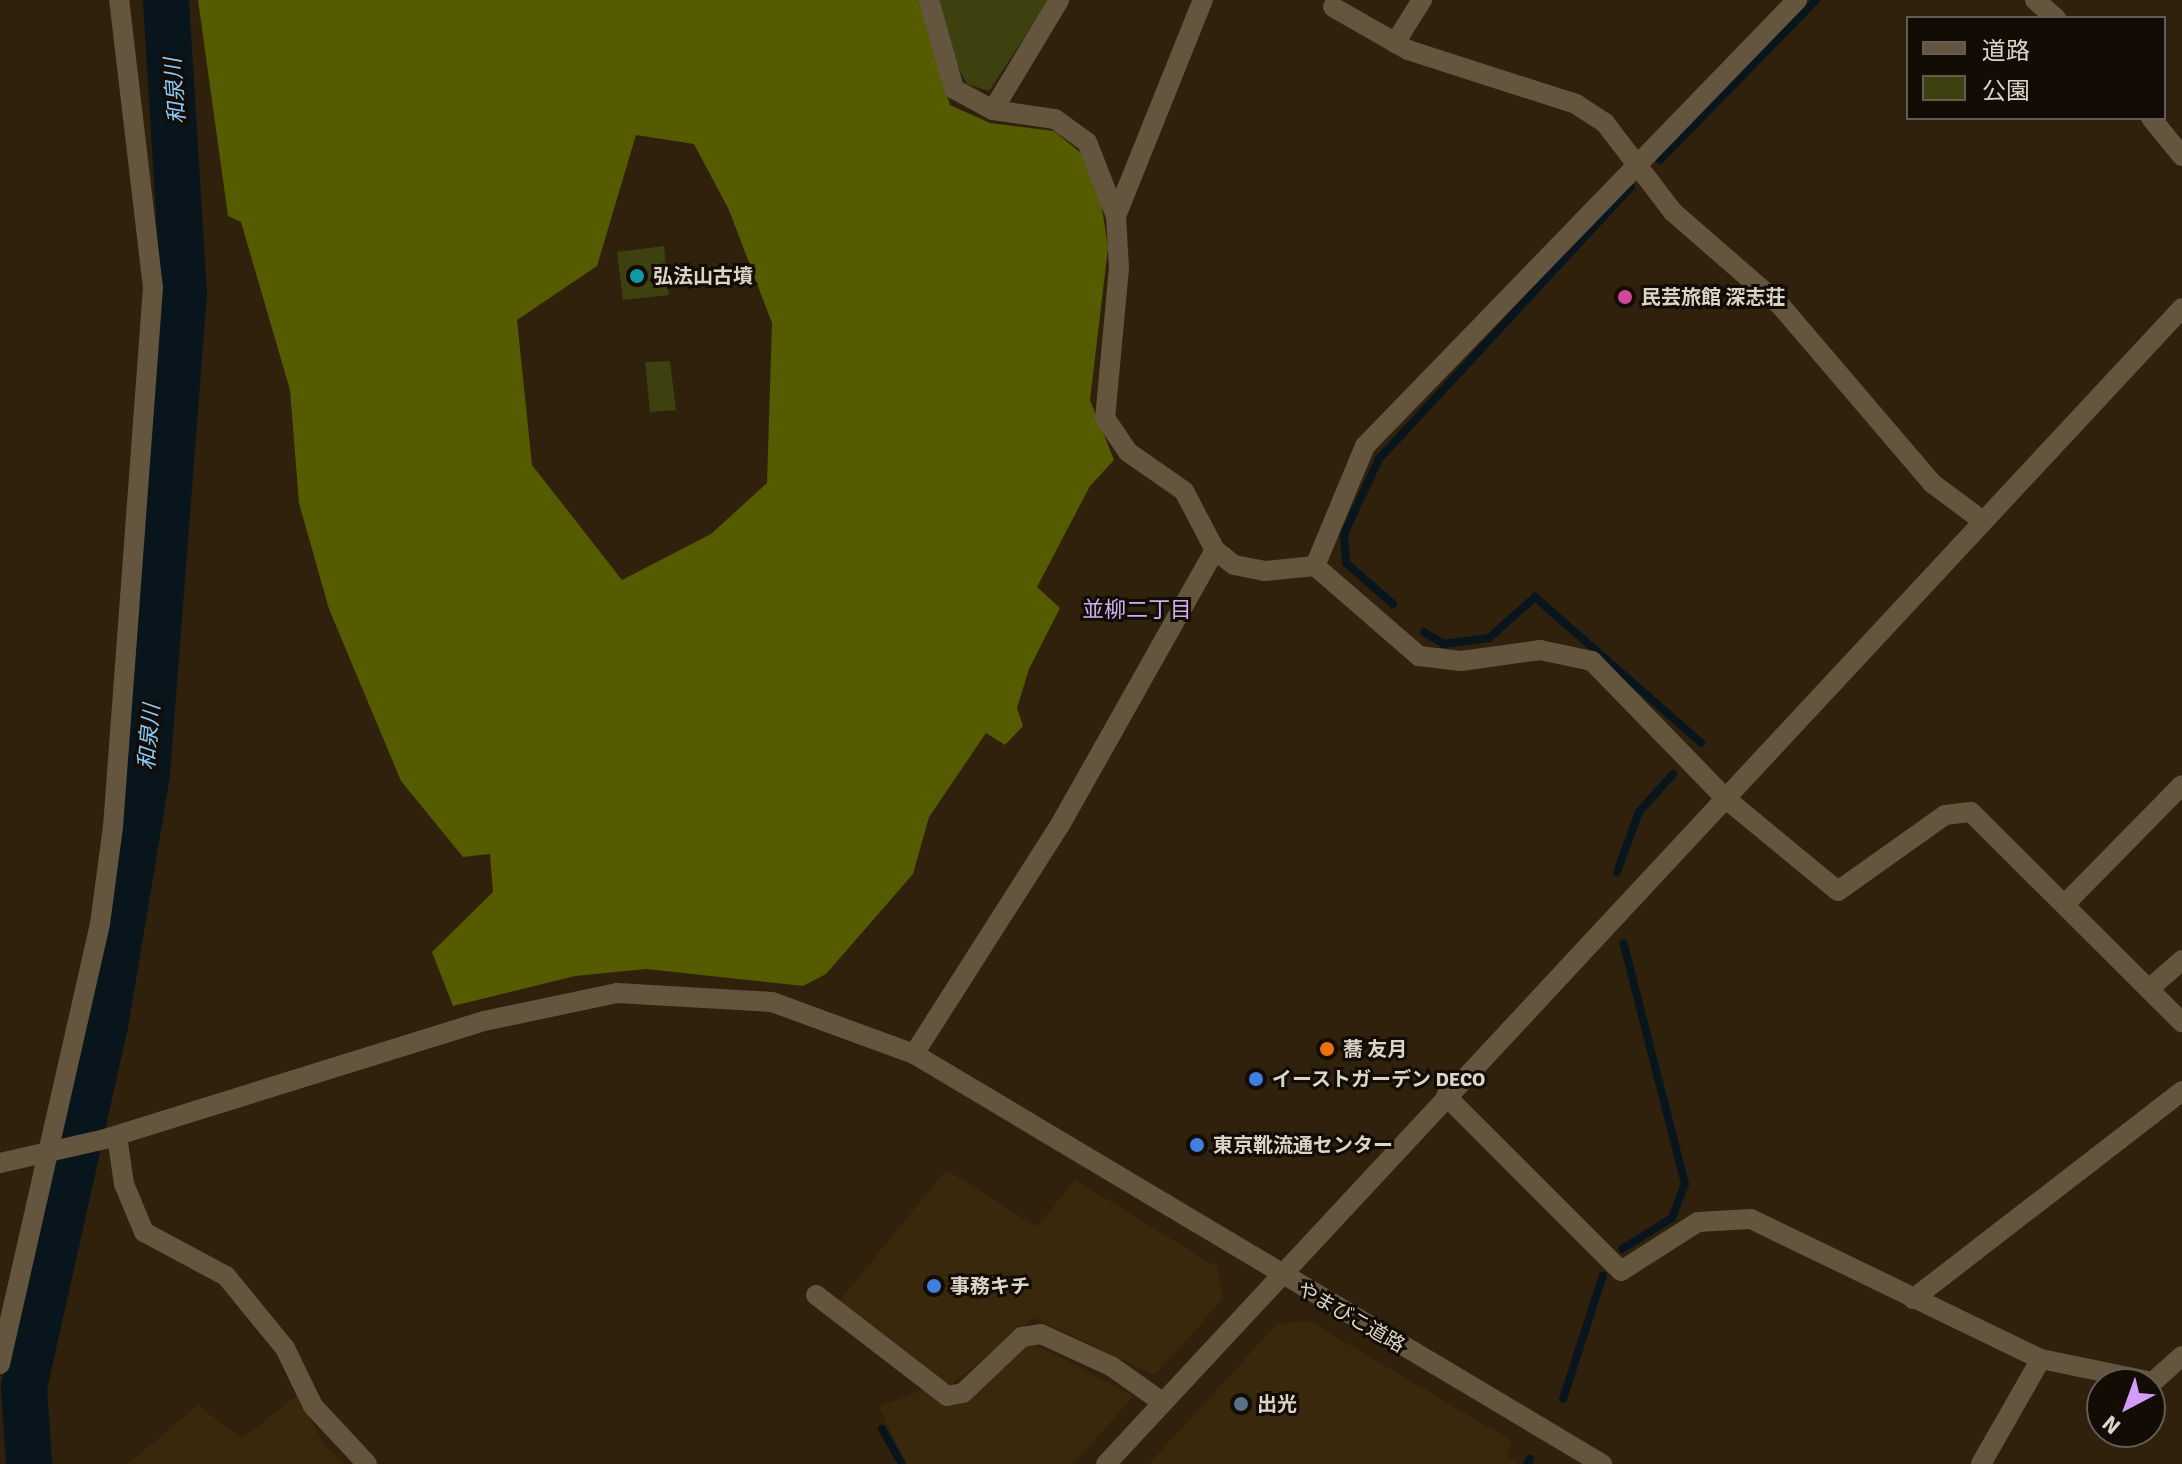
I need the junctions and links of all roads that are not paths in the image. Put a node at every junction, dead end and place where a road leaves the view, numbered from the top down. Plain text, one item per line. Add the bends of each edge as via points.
1 (119, 0) edge
2 (929, 0) edge
3 (1059, 0) edge
4 (1203, 0) edge
5 (1422, 0) edge
6 (1797, 0) edge
7 (2035, 0) edge
8 (1333, 7) dead end
9 (2054, 16) edge
10 (1395, 43) junction
11 (993, 110) junction
12 (2153, 120) edge
13 (2182, 156) edge
14 (1638, 163) junction
15 (1116, 216) junction
16 (2182, 308) edge
17 (1983, 521) junction
18 (1215, 550) junction
19 (1315, 566) junction
20 (2182, 785) edge
21 (1725, 798) junction
22 (2066, 903) junction
23 (2182, 960) edge
24 (2149, 989) junction
25 (2182, 1022) edge
26 (914, 1054) junction
27 (2182, 1091) edge
28 (1446, 1096) junction
29 (111, 1138) junction
30 (54, 1152) junction
31 (0, 1163) edge
32 (1279, 1275) junction
33 (816, 1295) dead end
34 (1913, 1299) junction
35 (2182, 1356) edge
36 (2041, 1359) junction
37 (0, 1364) edge
38 (1162, 1402) junction
39 (367, 1464) edge
40 (1106, 1464) edge
41 (1602, 1464) edge
42 (1981, 1464) edge

1 - 30 street via 153,288 113,827 100,924
2 - 11 street via 954,89
3 - 11 street
4 - 15 street
5 - 10 street
6 - 14 street
7 - 9 street
8 - 10 street
10 - 14 street via 1576,104 1605,123
11 - 15 street via 1055,119 1087,142
12 - 13 street
14 - 17 street via 1673,212 1780,305 1933,484
14 - 19 street via 1365,446
15 - 18 street via 1119,268 1105,418 1128,452 1184,491
16 - 17 street
17 - 21 street
18 - 19 street via 1234,565 1265,571
18 - 26 street via 1060,825
19 - 21 street via 1419,656 1461,661 1540,650 1592,661
20 - 22 street
21 - 22 street via 1838,891 1945,815 1971,812
21 - 28 street
22 - 24 street
23 - 24 street
24 - 25 street
26 - 29 street via 772,1002 617,993 484,1021
26 - 32 street
27 - 34 street
28 - 32 street
28 - 34 street via 1621,1271 1698,1222 1723,1216 1751,1219
29 - 30 street
29 - 39 street via 144,1232 226,1276 285,1348 313,1406
30 - 31 street
30 - 37 street
32 - 38 street, やまびこ道路
32 - 41 street, やまびこ道路
33 - 38 street via 947,1396 963,1393 1022,1337 1041,1334 1111,1366
34 - 36 street
35 - 36 street via 2153,1382
36 - 42 street
38 - 40 street, やまびこ道路

